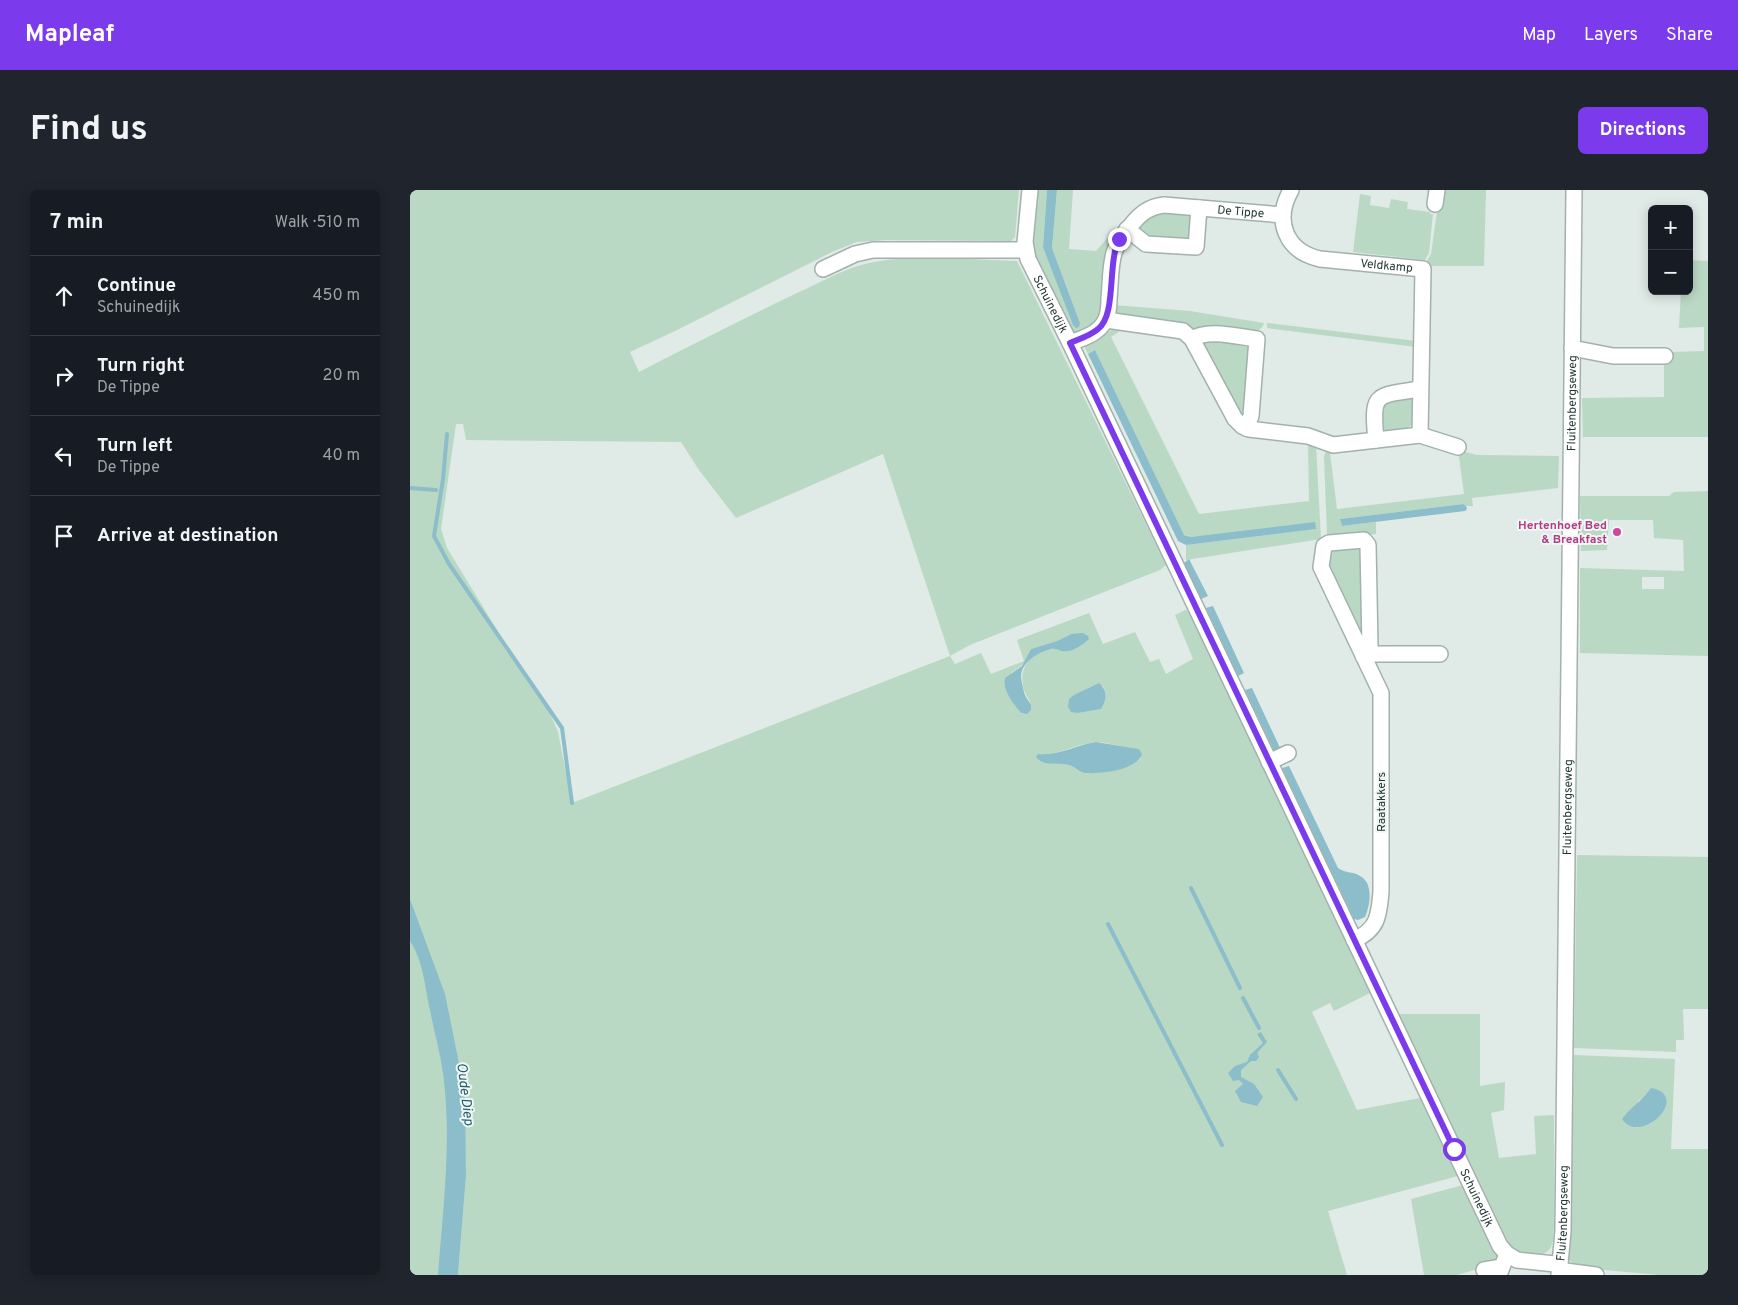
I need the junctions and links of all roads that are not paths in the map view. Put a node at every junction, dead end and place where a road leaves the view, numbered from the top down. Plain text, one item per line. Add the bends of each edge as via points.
1 (1030, 190) edge
2 (1291, 190) edge
3 (1574, 190) edge
4 (1199, 208) junction
5 (1283, 215) junction
6 (1127, 229) junction
7 (1026, 250) junction
8 (823, 269) dead end
9 (1106, 320) junction
10 (1192, 339) junction
11 (1070, 343) junction
12 (1572, 348) junction
13 (1665, 356) dead end
14 (1420, 389) junction
15 (1246, 428) junction
16 (1420, 435) junction
17 (1376, 440) junction
18 (1458, 447) dead end
19 (1365, 653) junction
20 (1440, 654) dead end
21 (1288, 753) dead end
22 (1269, 762) junction
23 (1354, 940) junction
24 (1502, 1265) edge
25 (1484, 1270) dead end
26 (1560, 1271) edge
27 (1596, 1275) edge
28 (1600, 1275) edge

1 - 7 street, Schuinedijk
2 - 5 street
3 - 12 street, Fluitenbergseweg
4 - 5 street, De Tippe
4 - 6 street, De Tippe via 1157,206 1144,211
4 - 6 street, De Tippe via 1196,247 1146,244
5 - 14 street, Veldkamp via 1285,230 1293,244 1312,257 1423,268
6 - 9 street, De Tippe via 1114,251
7 - 8 street via 873,250 855,254
7 - 11 street, Schuinedijk
9 - 10 street via 1183,331
9 - 11 street via 1092,334
10 - 15 street via 1236,419
10 - 15 street via 1209,333 1257,339
11 - 22 street, Schuinedijk
12 - 13 street, Fluitenbergseweg via 1613,356
12 - 26 street, Fluitenbergseweg
14 - 16 street, Veldkamp
14 - 17 street via 1384,395 1378,400 1373,414
15 - 17 street via 1308,436 1333,445
16 - 17 street
16 - 18 street
19 - 19 street, Raatakkers via 1321,568 1324,546 1329,543 1364,540 1368,545 1370,647
19 - 20 street
19 - 23 street, Raatakkers via 1381,693 1381,892 1375,923
21 - 22 street
22 - 23 street, Schuinedijk
23 - 24 street, Schuinedijk via 1463,1180 1500,1246
24 - 25 street
24 - 26 street via 1517,1260 1555,1264
26 - 27 street, Fluitenbergseweg
27 - 28 street, Fluitenbergseweg

